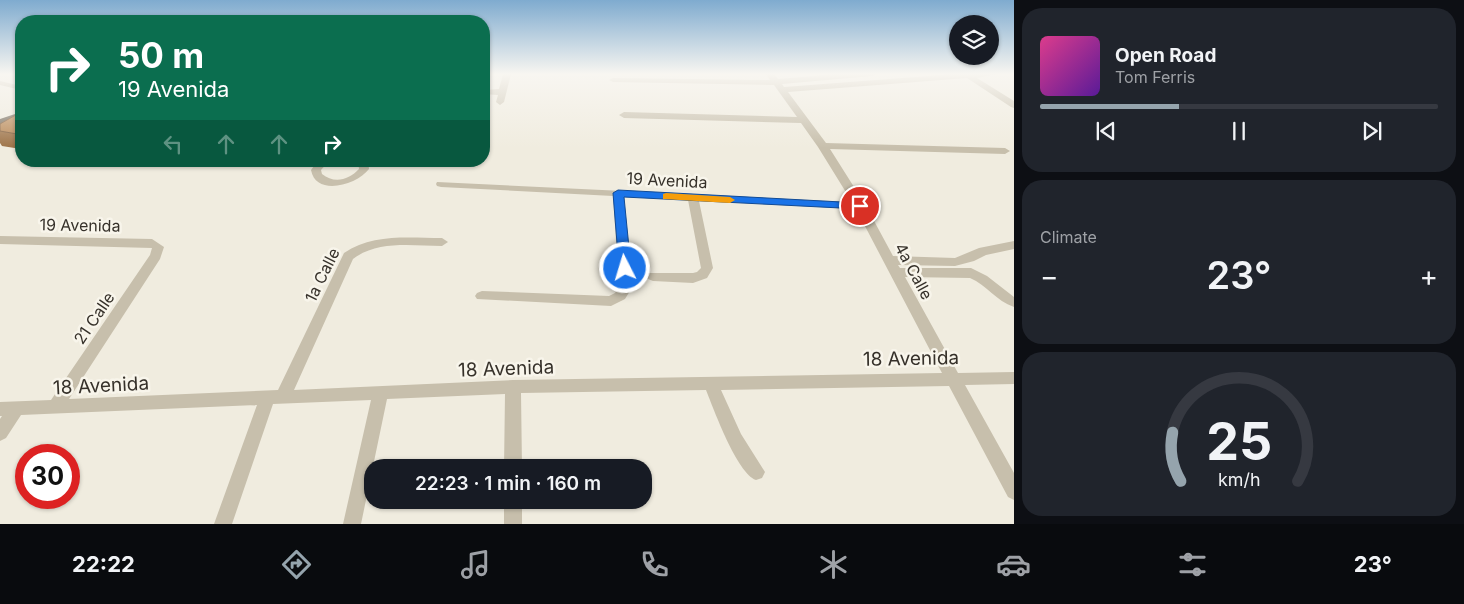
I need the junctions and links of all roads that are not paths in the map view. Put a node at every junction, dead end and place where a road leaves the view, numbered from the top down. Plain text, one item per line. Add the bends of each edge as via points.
1 (501, 98) edge
2 (788, 98) edge
3 (500, 102) dead end
4 (624, 115) dead end
5 (15, 118) edge
6 (15, 119) edge
7 (804, 120) junction
8 (0, 122) edge
9 (0, 128) edge
10 (823, 146) junction
11 (1005, 150) dead end
12 (319, 167) edge
13 (364, 167) edge
14 (441, 184) dead end
15 (618, 193) junction
16 (693, 198) junction
17 (860, 206) junction
18 (0, 240) edge
19 (442, 242) dead end
20 (1014, 245) edge
21 (158, 247) joint
22 (890, 260) junction
23 (896, 272) junction
24 (653, 276) dead end
25 (482, 296) dead end
26 (1014, 302) edge
27 (953, 377) junction
28 (1014, 378) edge
29 (710, 382) junction
30 (513, 387) junction
31 (380, 393) junction
32 (275, 397) junction
33 (55, 407) junction
34 (17, 408) junction
35 (0, 409) edge
36 (0, 433) edge
37 (513, 459) edge
38 (756, 472) dead end
39 (1014, 491) edge
40 (513, 509) edge
41 (222, 524) edge
42 (352, 524) edge
43 (513, 524) edge

1 - 3 street
2 - 7 street, 4a Calle
4 - 7 street
5 - 8 main road
6 - 9 main road
7 - 10 street, 4a Calle
10 - 11 street
10 - 17 street, 4a Calle
12 - 13 street via 316,170 319,177 330,182 358,176
14 - 15 street, 19 Avenida
15 - 16 street, 19 Avenida
15 - 25 street via 626,286 620,296 612,301
16 - 17 street, 19 Avenida
16 - 24 street via 707,268 702,275 692,278
17 - 22 street, 4a Calle
18 - 21 street, 19 Avenida via 152,243
19 - 32 street, 1a Calle via 371,243 348,256
20 - 22 street via 983,251 955,262
21 - 33 street, 21 Calle via 156,256
22 - 23 street, 4a Calle
23 - 26 street via 971,273 982,276 1007,300
23 - 27 street, 4a Calle
27 - 28 street, 18 Avenida
27 - 29 street, 18 Avenida
27 - 39 street, 4a Calle
29 - 30 street, 18 Avenida
29 - 38 street via 734,439
30 - 31 street, 18 Avenida
30 - 37 street
31 - 32 street, 18 Avenida
31 - 42 street
32 - 33 street, 18 Avenida
32 - 41 street, 1a Calle
33 - 34 street, 18 Avenida
34 - 35 street, 18 Avenida
34 - 36 street
40 - 43 street

